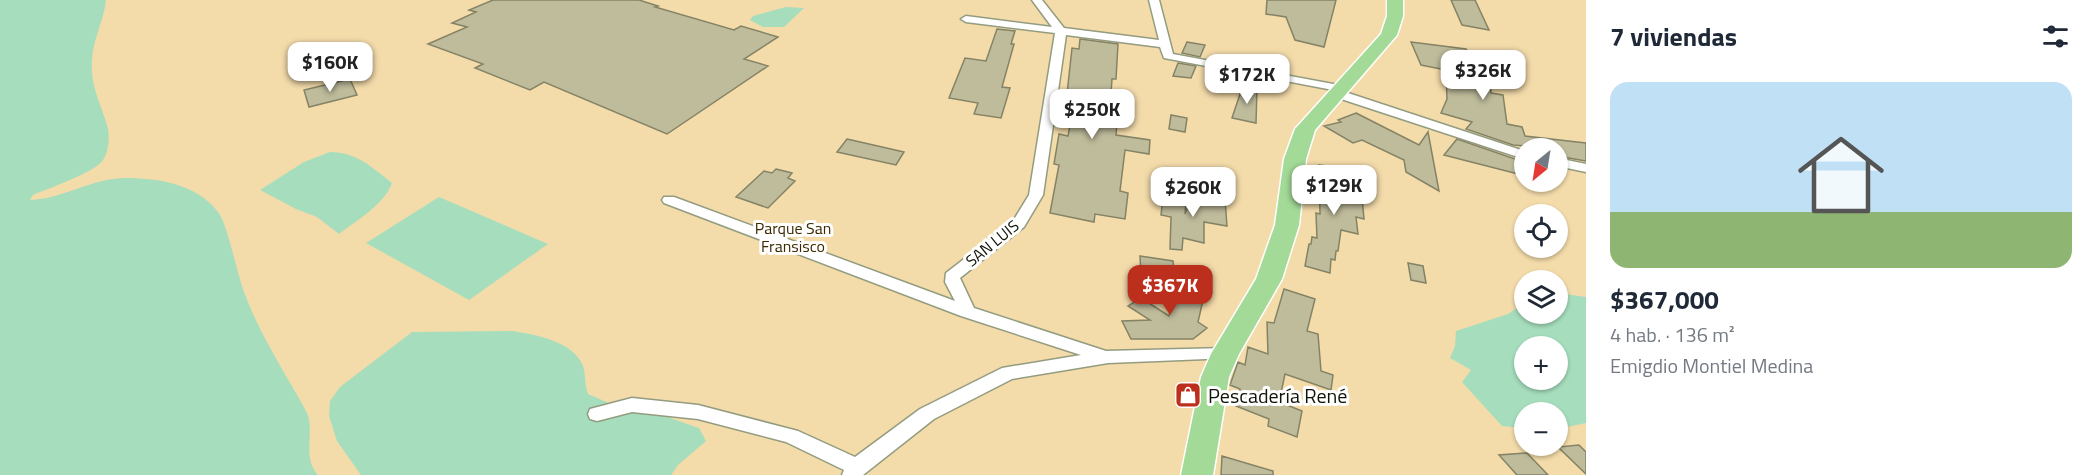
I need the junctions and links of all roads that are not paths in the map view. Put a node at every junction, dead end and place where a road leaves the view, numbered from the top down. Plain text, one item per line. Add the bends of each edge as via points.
1 (1037, 0) edge
2 (1155, 0) edge
3 (1395, 0) edge
4 (966, 20) dead end
5 (1061, 31) junction
6 (1160, 43) junction
7 (1338, 90) junction
8 (1514, 152) edge
9 (1568, 164) edge
10 (1586, 168) edge
11 (669, 200) dead end
12 (967, 312) junction
13 (1225, 354) junction
14 (1107, 357) junction
15 (597, 414) dead end
16 (855, 471) edge
17 (1197, 475) edge

1 - 5 street
2 - 6 street
3 - 7 main road via 1389,35
4 - 5 street
5 - 6 street
5 - 12 street, SAN LUIS via 1036,195 1019,224 952,278
6 - 7 street via 1168,56
7 - 8 street
7 - 13 main road via 1305,129 1295,159 1287,225 1269,279
9 - 10 street
11 - 12 street
12 - 14 street
13 - 14 street
13 - 17 main road via 1215,377
14 - 16 street via 1008,373 927,414
15 - 16 street via 632,405 698,412 791,436

